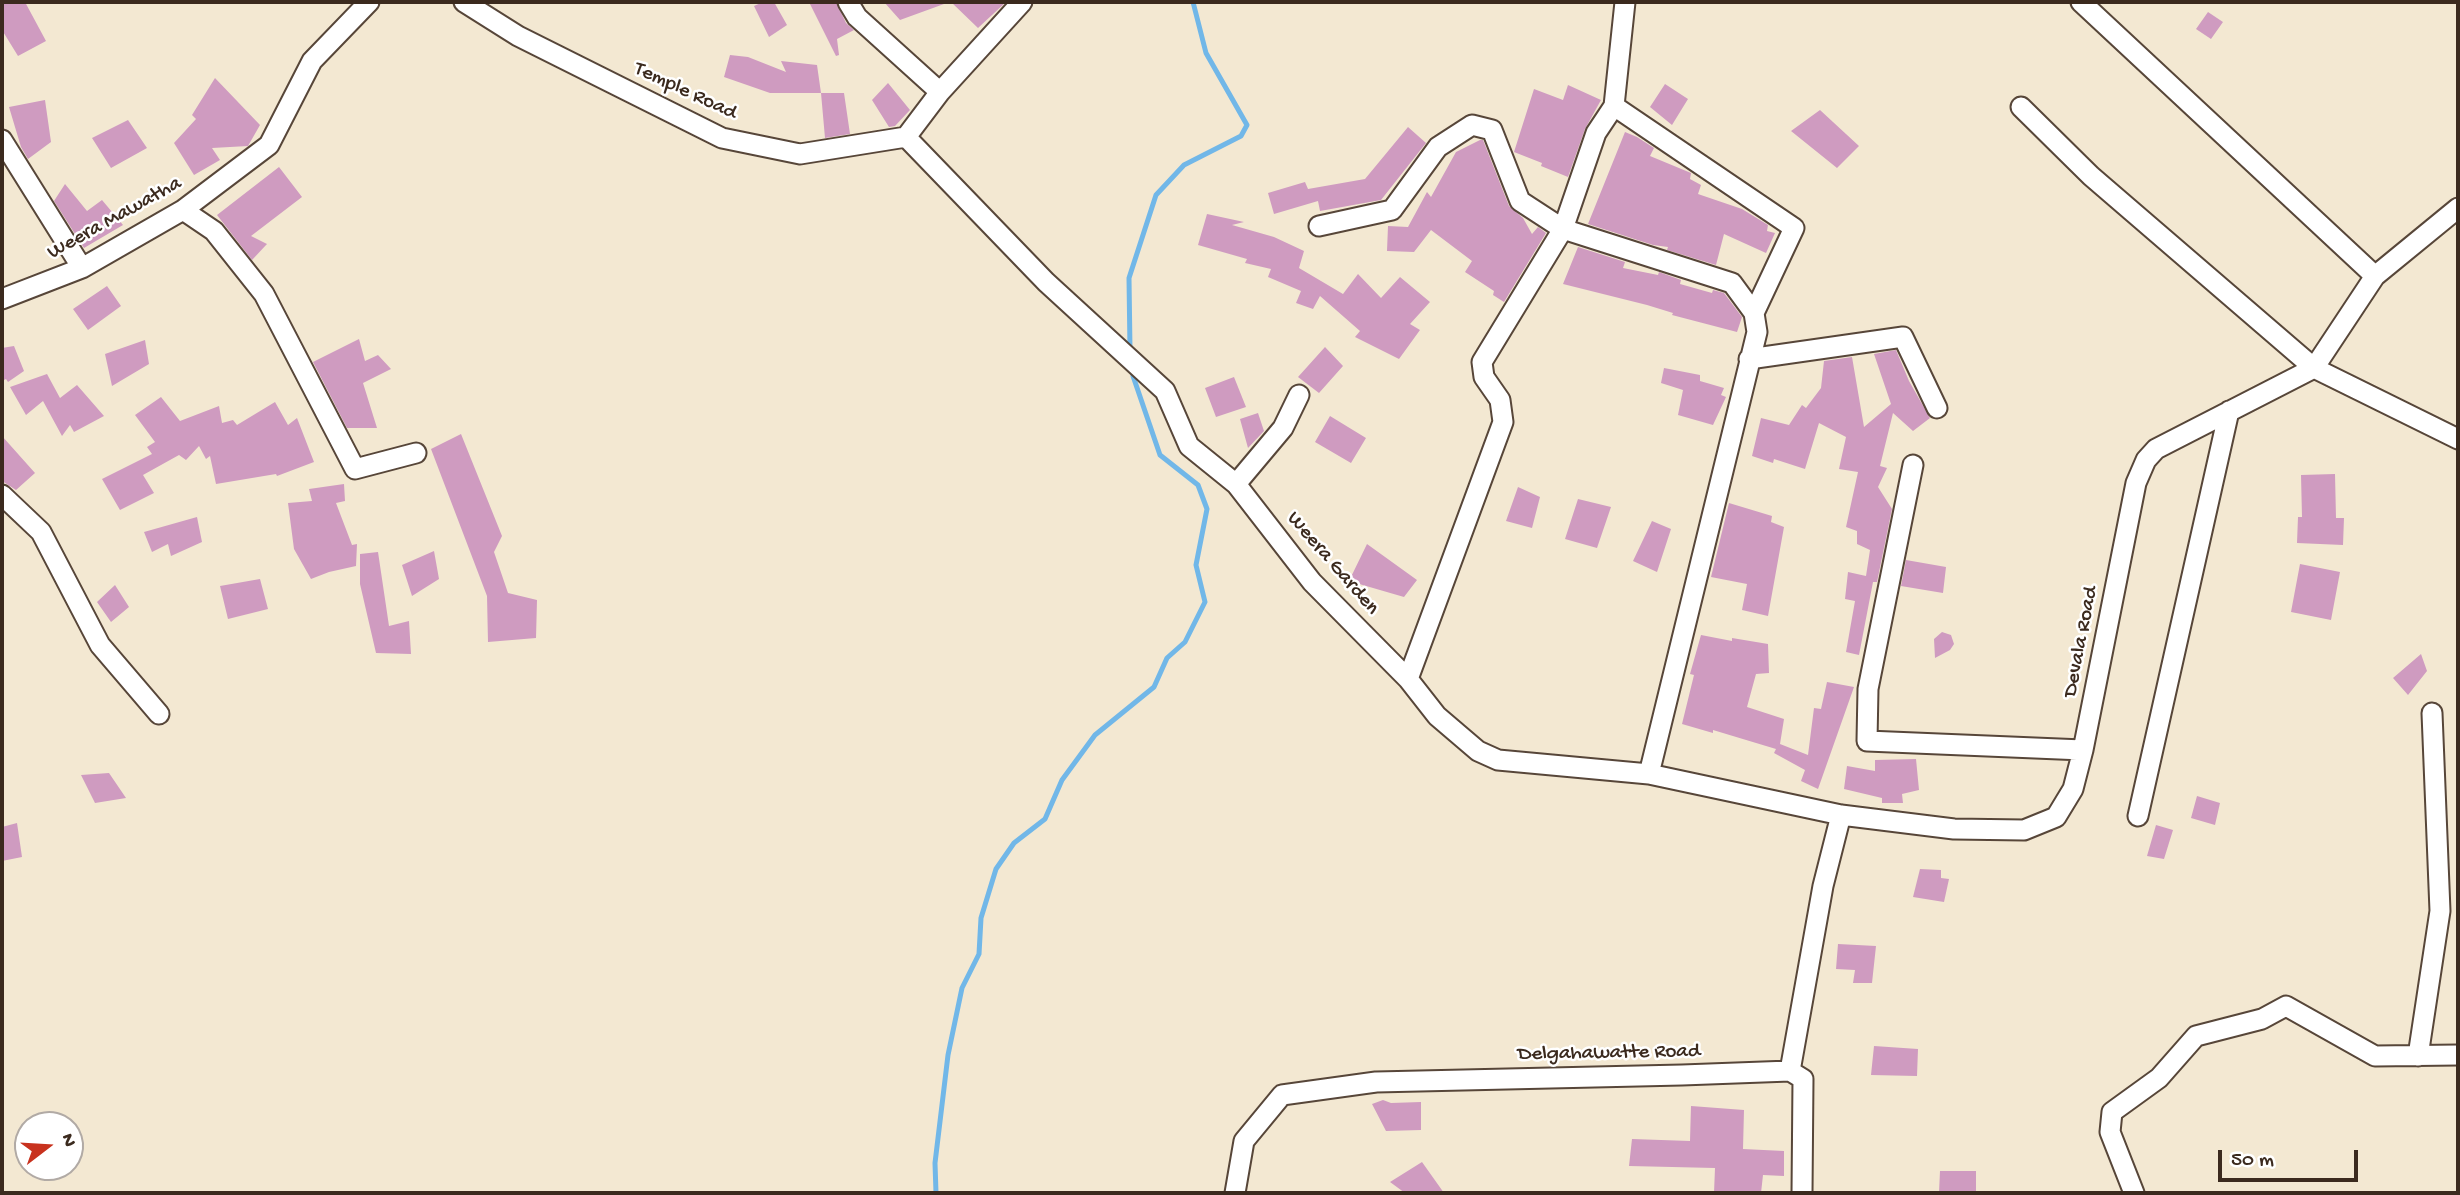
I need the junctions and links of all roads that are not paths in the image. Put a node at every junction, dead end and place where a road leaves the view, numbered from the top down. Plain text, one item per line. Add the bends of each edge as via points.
1 (369, 2) edge
2 (464, 2) edge
3 (848, 2) edge
4 (1022, 2) edge
5 (1625, 2) edge
6 (2081, 2) edge
7 (940, 92) junction
8 (1614, 106) junction
9 (2021, 107) dead end
10 (906, 137) junction
11 (2, 140) edge
12 (2458, 208) edge
13 (183, 210) junction
14 (1319, 226) dead end
15 (1563, 229) junction
16 (82, 268) junction
17 (2375, 276) junction
18 (2, 299) edge
19 (1754, 313) junction
20 (1749, 359) junction
21 (2314, 368) junction
22 (1299, 395) dead end
23 (1937, 408) dead end
24 (2229, 411) junction
25 (2458, 439) edge
26 (416, 453) dead end
27 (1913, 465) dead end
28 (1236, 484) junction
29 (2, 495) edge
30 (1408, 679) junction
31 (2432, 713) dead end
32 (159, 714) dead end
33 (2082, 750) junction
34 (1648, 774) junction
35 (1841, 816) junction
36 (2138, 816) dead end
37 (2449, 912) edge
38 (2458, 1055) edge
39 (2418, 1056) junction
40 (1790, 1071) junction
41 (1235, 1193) edge
42 (1802, 1193) edge
43 (2134, 1193) edge

1 - 13 street, Weera Mawatha via 312,61 269,145
2 - 10 street, Temple Road via 518,36 722,138 800,154
3 - 7 street via 857,18
4 - 7 street
5 - 8 street
6 - 17 street
7 - 10 street
8 - 15 street via 1596,133
8 - 19 street via 1794,228
9 - 21 street via 2091,176
10 - 28 street, Weera Garden via 1046,282 1165,391 1189,446
11 - 16 street
12 - 17 street, Devala Road
13 - 16 street, Weera Mawatha
13 - 26 street via 214,231 264,294 355,468
14 - 15 street via 1392,210 1438,147 1472,125 1492,130 1520,201
15 - 19 street via 1732,283
15 - 30 street via 1482,362 1484,377 1500,400 1503,422
16 - 18 street, Weera Mawatha
17 - 21 street, Devala Road
19 - 20 street via 1757,332
20 - 23 street via 1903,337
20 - 34 street
21 - 24 street, Devala Road
21 - 25 street
22 - 28 street via 1283,428
24 - 33 street, Devala Road via 2156,449 2136,483
24 - 36 street
27 - 33 street via 1868,689 1867,741
28 - 30 street, Weera Garden via 1312,582
29 - 32 street via 41,532 100,645
30 - 34 street, Weera Garden via 1437,716 1478,751 1498,760
31 - 37 street
33 - 35 street, Devala Road via 2073,789 2056,817 2024,830 1954,829
34 - 35 street, Weera Garden
35 - 40 street via 1823,886
37 - 39 street
38 - 39 street
39 - 43 street via 2375,1056 2286,1006 2262,1019 2196,1036 2159,1078 2112,1112 2110,1132
40 - 41 street, Delgahawatte Road via 1376,1082 1282,1095 1244,1141
40 - 42 street via 1803,1079

